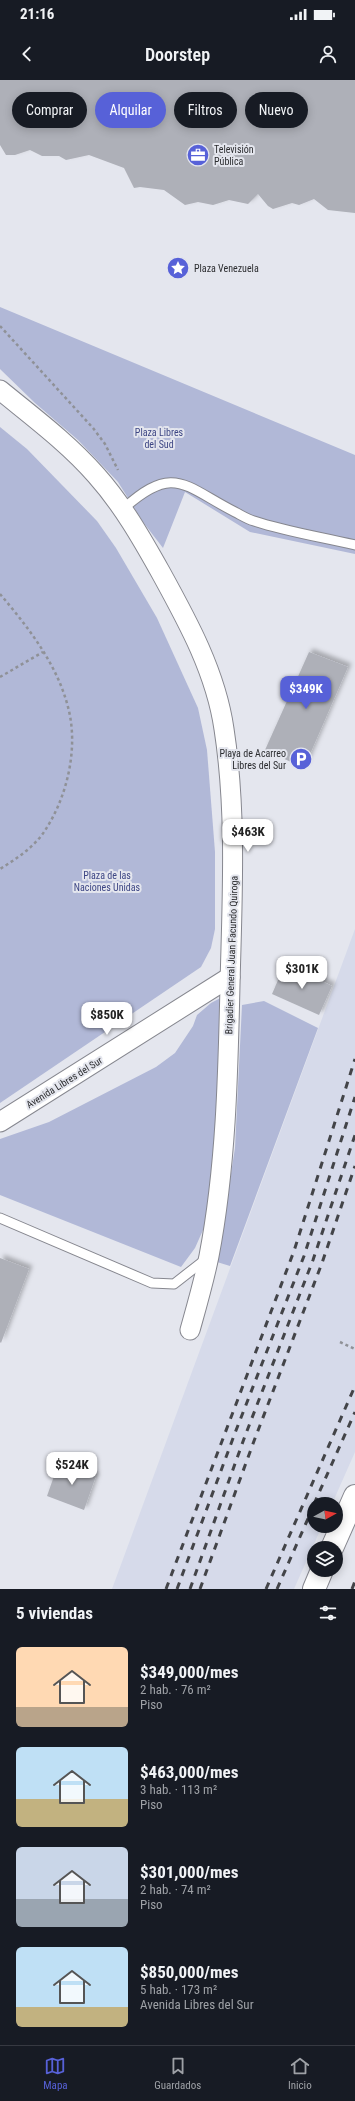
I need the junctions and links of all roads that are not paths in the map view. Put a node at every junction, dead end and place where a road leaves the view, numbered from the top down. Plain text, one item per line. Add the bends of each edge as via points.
1 (0, 390) edge
2 (123, 509) junction
3 (355, 545) edge
4 (230, 977) junction
5 (0, 1122) edge
6 (0, 1218) edge
7 (209, 1257) junction
8 (190, 1330) dead end
9 (355, 1496) edge
10 (335, 1541) edge
11 (319, 1577) edge
12 (314, 1589) edge

1 - 2 street, Brigadier General Juan Facundo Quiroga via 79,458
2 - 3 lane via 139,494 158,483 178,483 194,487 253,521
2 - 4 street, Brigadier General Juan Facundo Quiroga via 184,615 207,665 223,720 229,766 233,841
4 - 5 street, Avenida Libres del Sur
4 - 7 street, Brigadier General Juan Facundo Quiroga via 222,1155
6 - 7 lane via 152,1283 174,1284
7 - 8 street, Brigadier General Juan Facundo Quiroga
9 - 10 street
11 - 12 street

